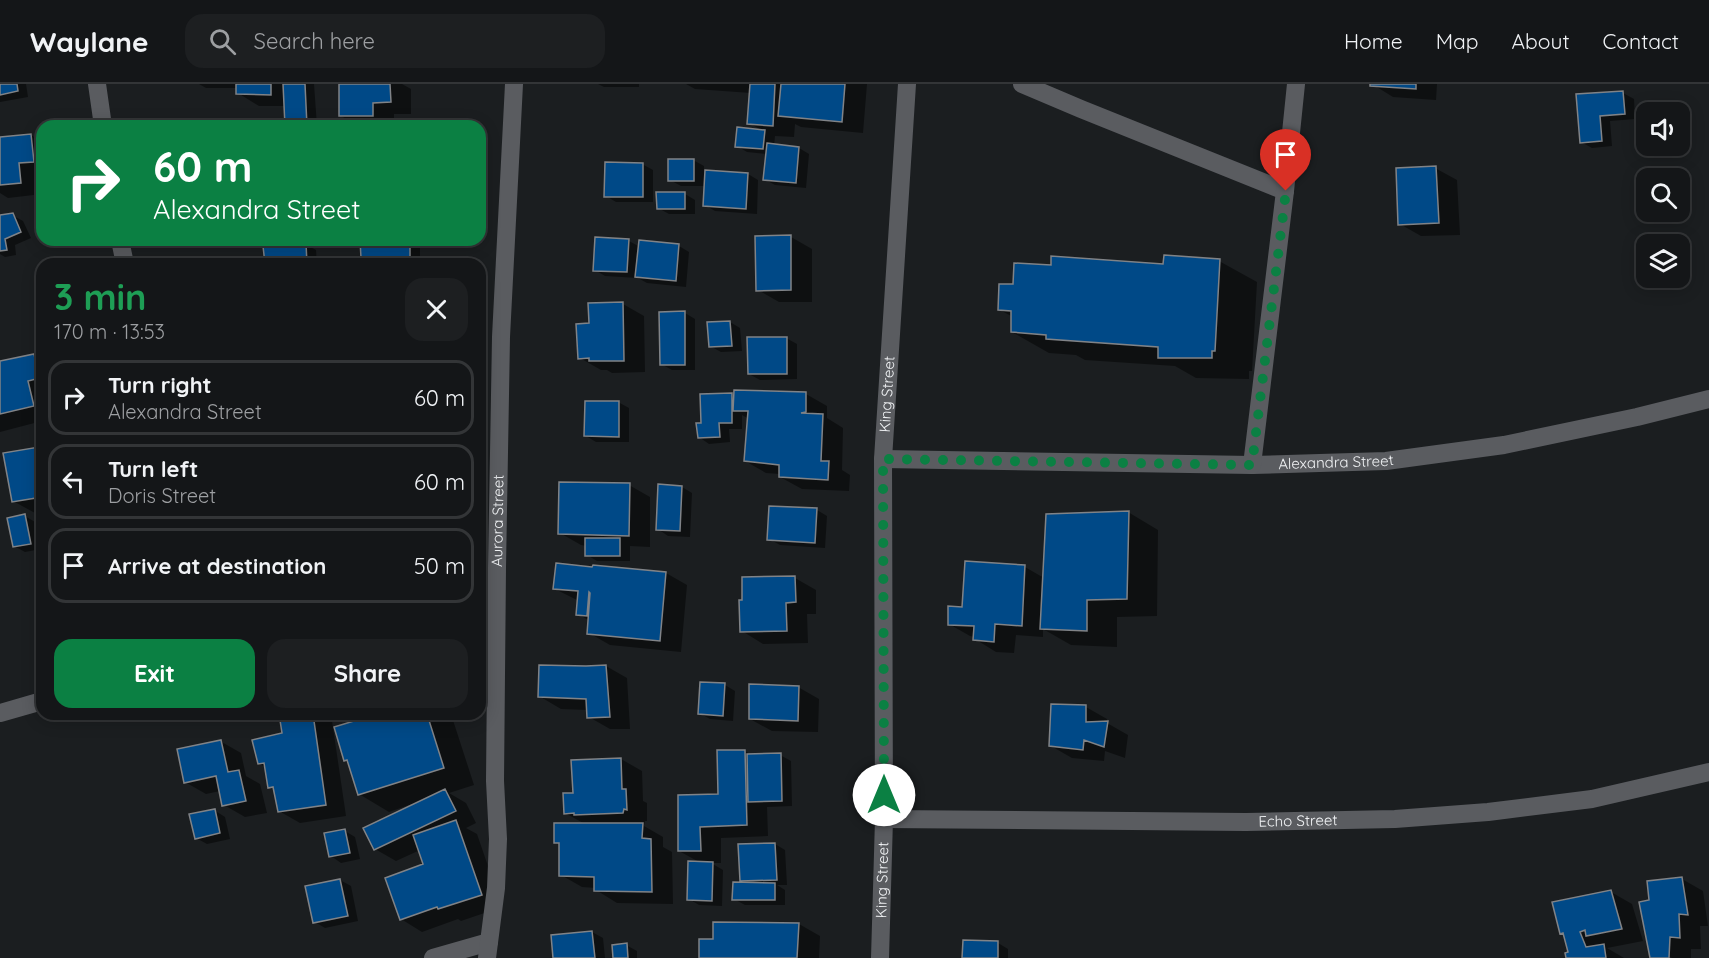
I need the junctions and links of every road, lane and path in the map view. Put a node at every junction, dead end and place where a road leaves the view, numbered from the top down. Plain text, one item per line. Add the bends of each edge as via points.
1 (97, 84) edge
2 (514, 84) edge
3 (907, 84) edge
4 (1022, 84) edge
5 (1296, 84) edge
6 (102, 120) edge
7 (1286, 191) junction
8 (1709, 399) edge
9 (883, 459) junction
10 (1252, 465) junction
11 (488, 570) edge
12 (36, 703) edge
13 (0, 713) edge
14 (1709, 772) edge
15 (884, 819) junction
16 (488, 950) edge
17 (433, 958) edge
18 (880, 958) edge

1 - 6 street
2 - 11 street, Aurora Street
3 - 9 street, King Street
4 - 7 street
5 - 7 street
7 - 10 street
8 - 10 street, Alexandra Street via 1504,445 1386,461
9 - 10 street, Alexandra Street
9 - 15 street, King Street
11 - 16 street, Aurora Street via 498,849
12 - 13 street
14 - 15 street, Echo Street via 1592,799 1395,819
15 - 18 street, King Street
16 - 17 street

